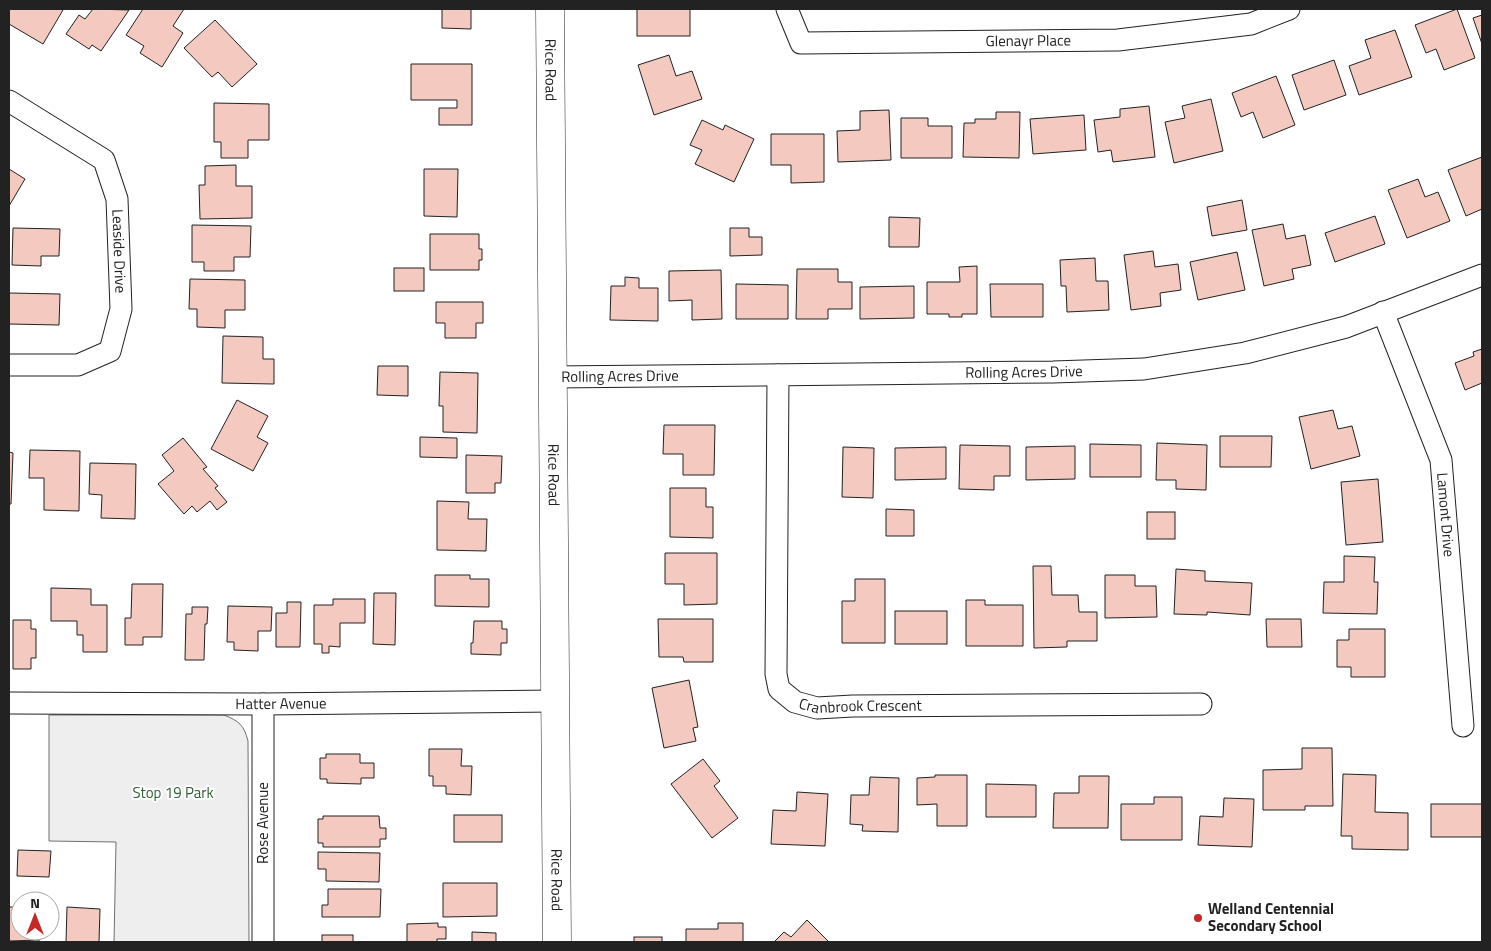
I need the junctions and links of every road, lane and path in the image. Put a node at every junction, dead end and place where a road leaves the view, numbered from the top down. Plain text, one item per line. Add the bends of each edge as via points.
1 (550, 9) edge
2 (787, 9) edge
3 (1289, 9) edge
4 (9, 101) edge
5 (1482, 275) edge
6 (1383, 312) junction
7 (9, 365) edge
8 (778, 375) junction
9 (552, 377) junction
10 (555, 701) junction
11 (9, 703) edge
12 (263, 704) junction
13 (1201, 704) dead end
14 (1463, 726) dead end
15 (263, 942) edge
16 (556, 942) edge

1 - 9 main road, Rice Road
2 - 3 street, Glenayr Place via 801,43 1118,40 1251,24
4 - 7 street, Leaside Drive via 104,160 117,199 121,309 110,351 78,365
5 - 6 street, Rolling Acres Drive
6 - 8 street, Rolling Acres Drive via 1346,326 1245,353 1144,369
6 - 14 street, Lamont Drive via 1440,460
8 - 9 street, Rolling Acres Drive
8 - 13 street, Cranbrook Crescent via 776,674 779,689 795,702 817,708
9 - 10 main road, Rice Road
10 - 12 street, Hatter Avenue
10 - 16 main road, Rice Road
11 - 12 street, Hatter Avenue
12 - 15 street, Rose Avenue

